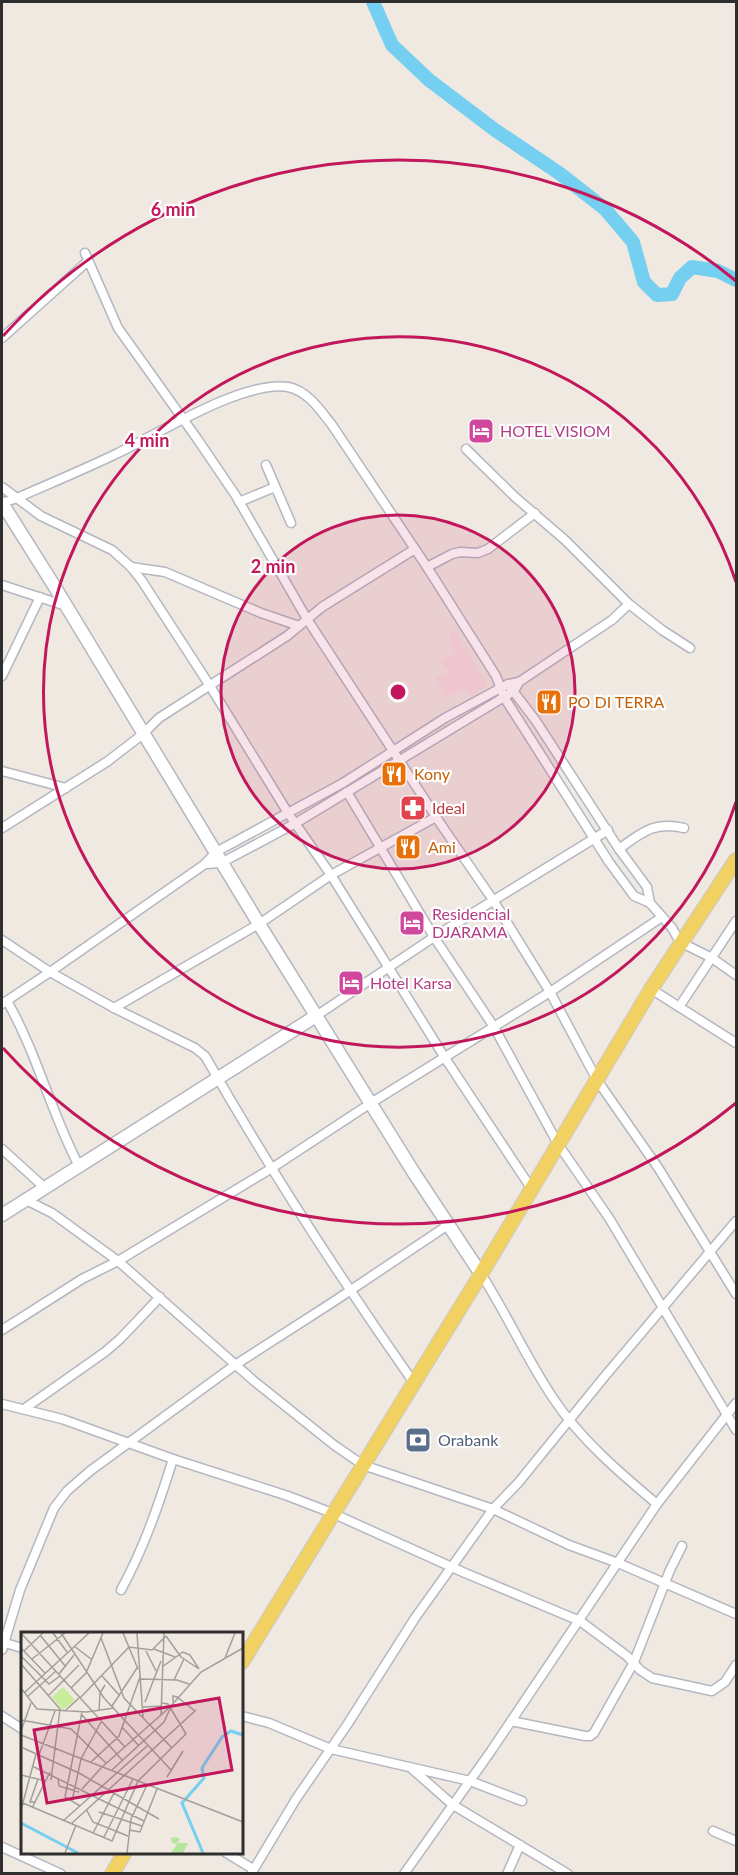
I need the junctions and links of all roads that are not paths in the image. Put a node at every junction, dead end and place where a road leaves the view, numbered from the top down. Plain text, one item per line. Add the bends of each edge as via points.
1 (2, 338) edge
2 (183, 419) junction
3 (466, 449) dead end
4 (267, 465) dead end
5 (2, 487) edge
6 (275, 487) junction
7 (17, 498) junction
8 (239, 502) junction
9 (2, 503) edge
10 (535, 513) junction
11 (291, 523) dead end
12 (415, 549) junction
13 (131, 567) junction
14 (427, 567) junction
15 (2, 585) edge
16 (40, 597) junction
17 (629, 604) junction
18 (66, 606) junction
19 (307, 619) junction
20 (299, 626) junction
21 (690, 648) dead end
22 (2, 676) edge
23 (496, 676) junction
24 (210, 686) junction
25 (511, 687) junction
26 (502, 693) junction
27 (142, 734) junction
28 (393, 751) junction
29 (400, 760) junction
30 (2, 771) edge
31 (66, 788) junction
32 (347, 792) junction
33 (288, 813) junction
34 (436, 817) junction
35 (296, 823) junction
36 (2, 828) edge
37 (684, 828) dead end
38 (608, 830) junction
39 (595, 838) junction
40 (380, 849) junction
41 (619, 849) junction
42 (218, 857) junction
43 (736, 863) edge
44 (331, 874) junction
45 (493, 900) junction
46 (650, 903) junction
47 (662, 917) junction
48 (736, 921) edge
49 (259, 924) junction
50 (434, 937) junction
51 (2, 940) edge
52 (680, 942) junction
53 (712, 958) junction
54 (389, 968) junction
55 (50, 972) junction
56 (736, 975) edge
57 (651, 989) junction
58 (550, 992) junction
59 (4, 1002) edge
60 (679, 1007) junction
61 (114, 1008) junction
62 (316, 1016) junction
63 (494, 1027) junction
64 (736, 1043) edge
65 (445, 1058) junction
66 (219, 1079) junction
67 (597, 1080) junction
68 (371, 1103) junction
69 (558, 1144) junction
70 (2, 1149) edge
71 (80, 1166) junction
72 (272, 1168) junction
73 (45, 1188) junction
74 (531, 1188) junction
75 (26, 1200) junction
76 (2, 1215) edge
77 (736, 1221) edge
78 (448, 1225) junction
79 (711, 1250) junction
80 (118, 1261) junction
81 (481, 1274) junction
82 (351, 1290) junction
83 (736, 1294) edge
84 (160, 1298) junction
85 (663, 1308) junction
86 (2, 1329) edge
87 (235, 1365) junction
88 (414, 1383) junction
89 (736, 1403) edge
90 (2, 1404) edge
91 (24, 1409) junction
92 (727, 1415) junction
93 (569, 1420) junction
94 (736, 1430) edge
95 (129, 1443) junction
96 (173, 1459) junction
97 (363, 1465) junction
98 (657, 1504) junction
99 (493, 1509) junction
100 (332, 1514) junction
101 (682, 1546) dead end
102 (618, 1563) junction
103 (452, 1567) junction
104 (665, 1583) junction
105 (121, 1590) dead end
106 (736, 1614) edge
107 (580, 1621) junction
108 (2, 1645) edge
109 (21, 1648) edge
110 (243, 1660) edge
111 (634, 1662) junction
112 (736, 1665) edge
113 (2, 1716) edge
114 (243, 1716) edge
115 (511, 1721) junction
116 (21, 1728) edge
117 (331, 1749) junction
118 (411, 1768) junction
119 (470, 1781) junction
120 (522, 1801) dead end
121 (453, 1805) junction
122 (714, 1831) dead end
123 (736, 1841) edge
124 (520, 1845) junction
125 (2, 1847) edge
126 (124, 1854) edge
127 (228, 1854) edge
128 (252, 1871) edge
129 (61, 1874) edge
130 (112, 1874) edge
131 (404, 1874) edge
132 (507, 1874) edge
133 (568, 1874) edge

1 - 2 street via 87,257 118,328
2 - 7 street via 117,454
2 - 8 street
2 - 12 street via 254,389 278,386 299,390 333,425
3 - 10 street
4 - 6 street
5 - 7 street
6 - 8 street
6 - 11 street
7 - 9 street
7 - 13 street via 40,516 112,550
8 - 19 street
9 - 18 main road
10 - 14 street via 488,549 452,554
10 - 17 street
12 - 14 street
12 - 19 street
13 - 20 street via 165,572
13 - 24 street
14 - 23 street
15 - 16 street
16 - 18 street
16 - 22 street
17 - 21 street
17 - 25 street via 612,620
18 - 27 main road
19 - 20 street
19 - 28 street
20 - 24 street
23 - 25 street
23 - 26 street
24 - 27 street
24 - 33 street
25 - 26 street
25 - 38 street
26 - 28 street via 446,718
26 - 29 street
26 - 39 street
27 - 31 street
27 - 42 main road
28 - 29 street
28 - 33 street
29 - 32 street
29 - 34 street
30 - 31 street
31 - 36 street
32 - 35 street
32 - 40 street
33 - 35 street
33 - 42 street
34 - 40 street
34 - 45 street
35 - 42 street
35 - 44 street
37 - 41 street via 658,826
38 - 39 street
38 - 41 street
39 - 45 street
39 - 46 street via 634,896
40 - 44 street
40 - 50 street
41 - 46 street via 647,887
42 - 49 main road
42 - 55 street
43 - 52 main road
44 - 49 street
44 - 54 street
45 - 50 street
45 - 58 street
46 - 47 street
47 - 52 street
47 - 58 street
48 - 53 street
49 - 61 street
49 - 62 main road
50 - 54 street
50 - 63 street
51 - 55 street
52 - 53 street
52 - 57 main road
53 - 56 street
53 - 60 street
54 - 62 street
54 - 65 street
55 - 59 street
55 - 61 street
57 - 60 street
57 - 67 main road
58 - 63 street
58 - 67 street
59 - 71 street
60 - 64 street
61 - 66 street via 195,1048 205,1056
62 - 66 main road
62 - 68 main road
63 - 65 street
63 - 69 street
65 - 68 street
65 - 74 street
66 - 71 main road
66 - 72 street
67 - 69 main road
67 - 79 street
68 - 72 street
68 - 78 main road
69 - 74 main road
69 - 85 street
70 - 73 street
71 - 73 main road
72 - 80 street
72 - 82 street
73 - 75 main road
74 - 81 main road
75 - 76 main road
75 - 80 street via 52,1213
77 - 79 street
78 - 81 main road
78 - 82 street
79 - 83 street
79 - 85 street
80 - 84 street
80 - 86 street
81 - 88 main road
81 - 93 street
82 - 87 street
82 - 88 street
84 - 87 street
84 - 91 street via 105,1352
85 - 92 street
85 - 93 street
87 - 95 street
87 - 97 street
88 - 97 main road
89 - 92 street
90 - 91 street
91 - 95 street
92 - 94 street
92 - 98 street
93 - 98 street
93 - 99 street
95 - 96 street
95 - 108 street via 67,1491 54,1508
96 - 100 street
96 - 105 street via 150,1530
97 - 99 street
97 - 100 main road
98 - 102 street
99 - 102 street
99 - 103 street
100 - 103 street
100 - 110 main road
101 - 104 street
102 - 104 street
102 - 107 street
103 - 107 street
103 - 117 street
104 - 106 street
104 - 111 street
107 - 111 street
107 - 115 street
108 - 109 street
111 - 112 street via 652,1678 712,1691 725,1682
111 - 115 street via 590,1736
113 - 116 street
114 - 117 street
115 - 119 street
117 - 118 street
117 - 128 street
118 - 119 street
118 - 121 street
119 - 120 street
119 - 121 street
121 - 124 street
121 - 131 street
122 - 123 street
124 - 132 street
124 - 133 street
125 - 129 street
126 - 130 main road
127 - 128 street

